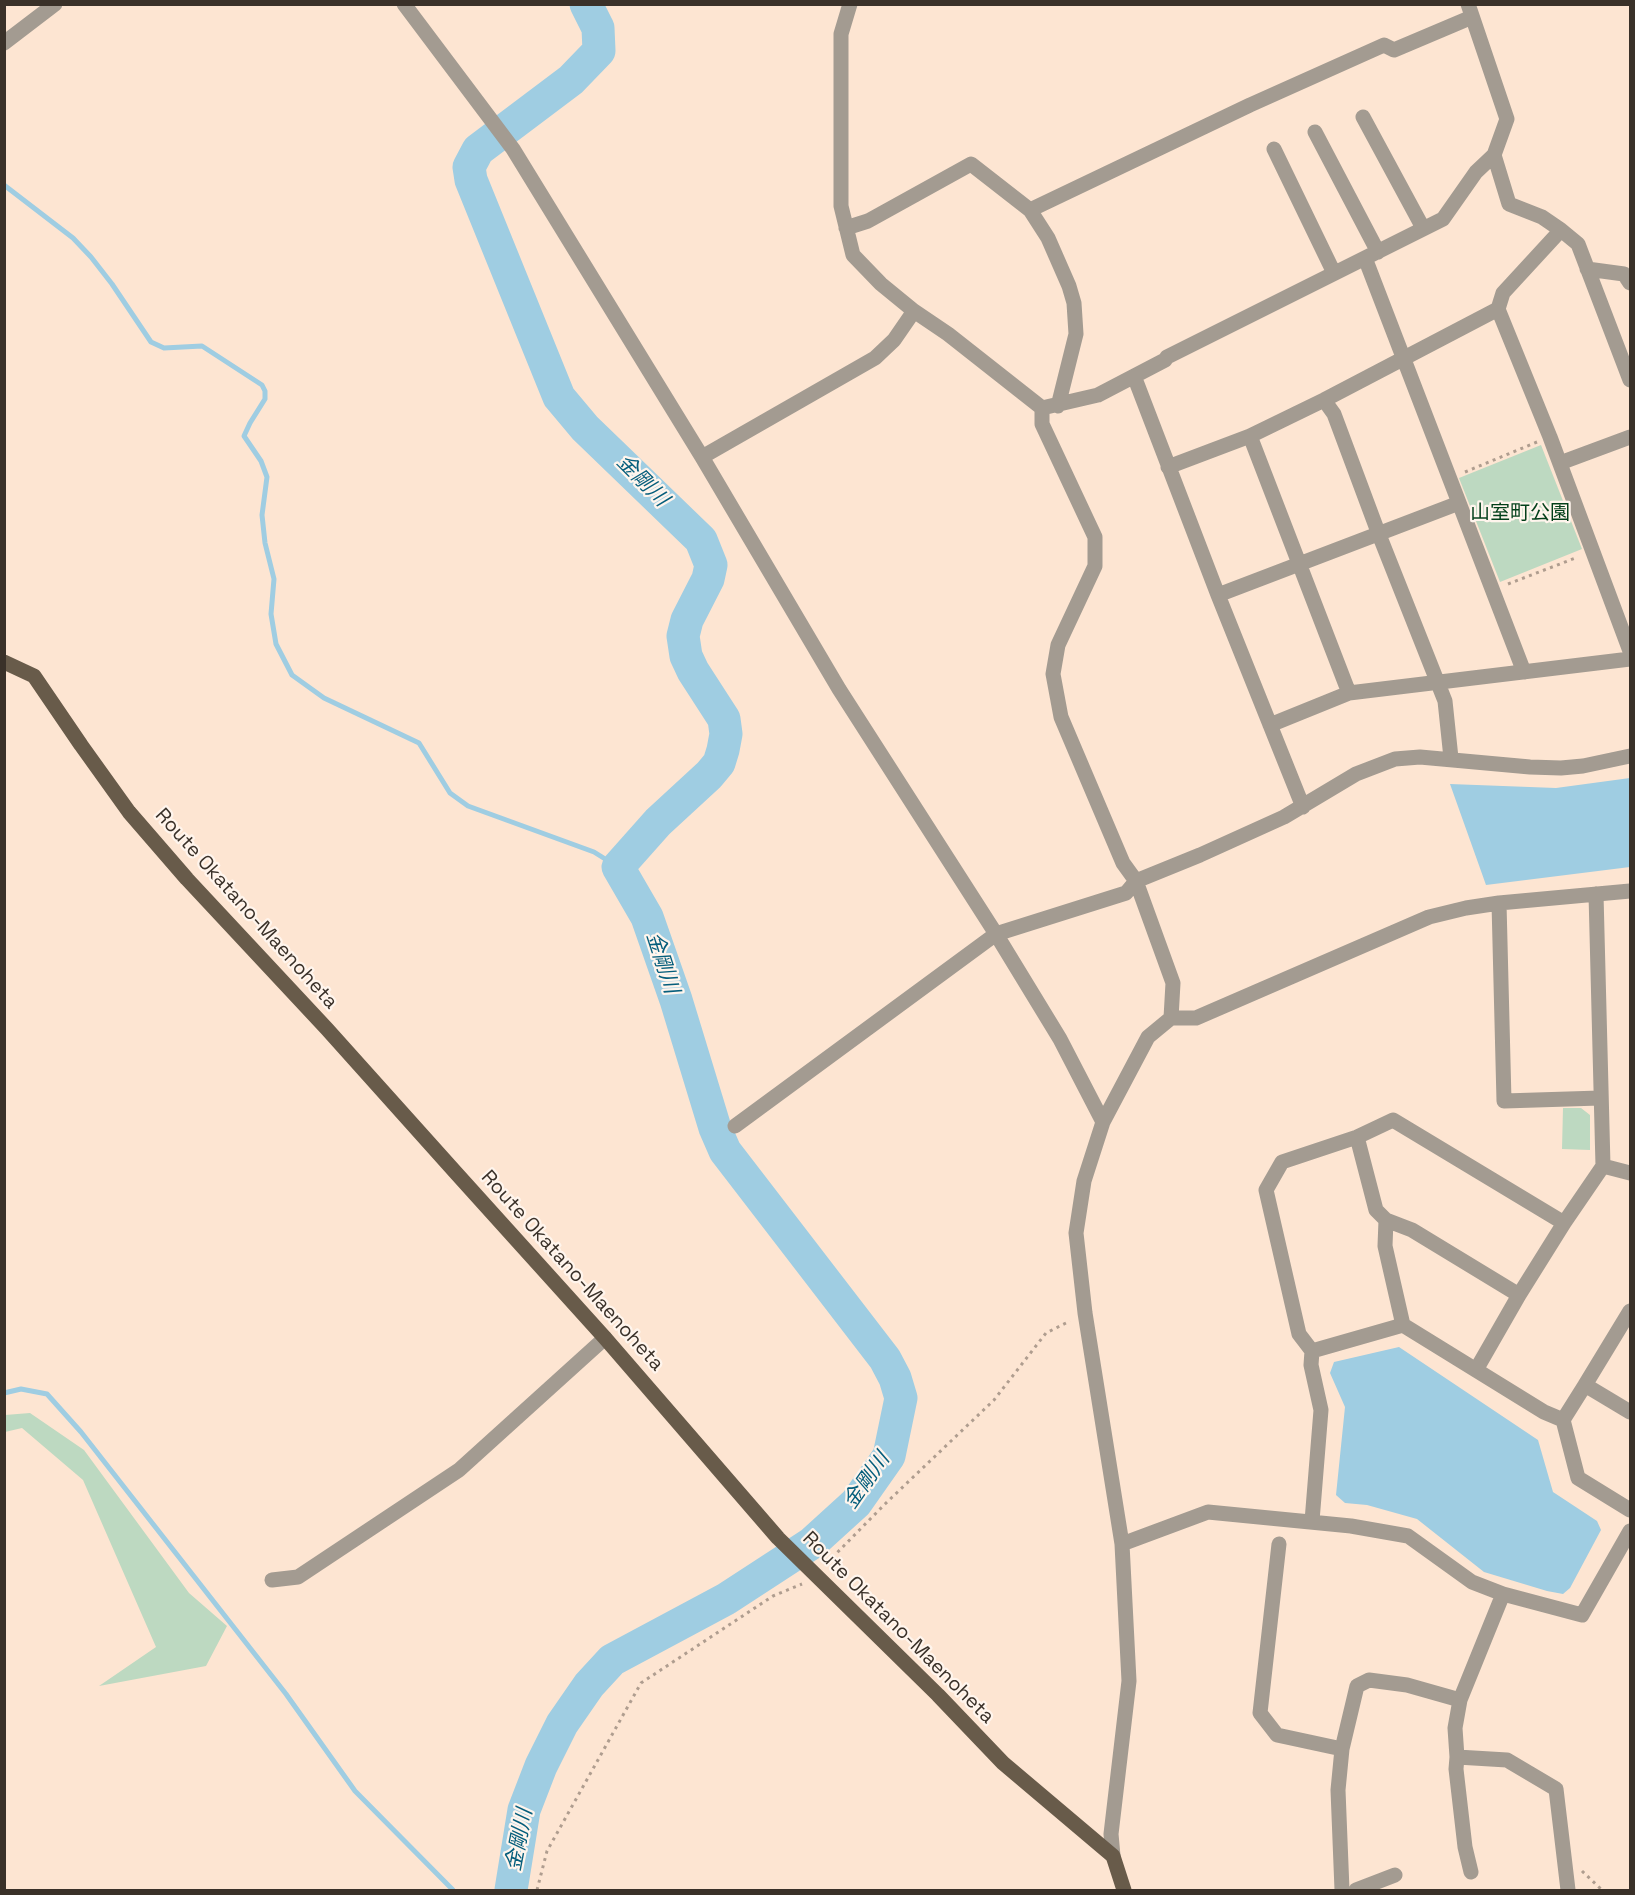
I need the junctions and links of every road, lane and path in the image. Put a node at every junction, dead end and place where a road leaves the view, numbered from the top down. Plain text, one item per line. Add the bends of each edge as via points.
1 (55, 4) edge
2 (404, 4) edge
3 (850, 4) edge
4 (1470, 11) edge
5 (4, 43) edge
6 (1363, 117) dead end
7 (1315, 132) dead end
8 (1274, 149) dead end
9 (1494, 155) junction
10 (1030, 210) junction
11 (846, 228) junction
12 (1423, 228) junction
13 (1561, 230) junction
14 (1371, 255) junction
15 (1587, 269) junction
16 (1334, 273) junction
17 (1630, 283) edge
18 (1498, 309) junction
19 (914, 311) junction
20 (1404, 357) junction
21 (1134, 376) junction
22 (1630, 380) edge
23 (1324, 400) junction
24 (1058, 406) junction
25 (1042, 408) junction
26 (1250, 436) junction
27 (1550, 437) junction
28 (1630, 437) edge
29 (702, 457) junction
30 (1560, 463) junction
31 (1168, 467) junction
32 (1450, 478) junction
33 (1459, 503) junction
34 (1378, 532) junction
35 (1593, 551) junction
36 (1300, 563) junction
37 (1492, 591) junction
38 (1218, 595) junction
39 (1630, 651) edge
40 (1630, 659) edge
41 (4, 662) edge
42 (1524, 672) junction
43 (1438, 683) junction
44 (1349, 693) junction
45 (1270, 725) junction
46 (1630, 756) edge
47 (1451, 758) junction
48 (1303, 807) junction
49 (1136, 880) junction
50 (1630, 891) edge
51 (1596, 894) junction
52 (1499, 903) junction
53 (996, 934) junction
54 (1171, 1018) junction
55 (1600, 1098) junction
56 (1103, 1122) junction
57 (735, 1126) dead end
58 (1357, 1137) junction
59 (1603, 1166) junction
60 (1630, 1173) edge
61 (1386, 1220) junction
62 (1564, 1223) junction
63 (1519, 1295) junction
64 (1630, 1311) edge
65 (1085, 1313) junction
66 (1403, 1325) junction
67 (605, 1338) junction
68 (1311, 1352) junction
69 (1476, 1370) junction
70 (1585, 1385) junction
71 (1630, 1412) edge
72 (1563, 1420) junction
73 (1630, 1510) edge
74 (1312, 1521) junction
75 (1630, 1531) edge
76 (1122, 1544) junction
77 (1279, 1544) dead end
78 (815, 1576) junction
79 (272, 1580) dead end
80 (1503, 1594) junction
81 (1460, 1700) junction
82 (1342, 1749) junction
83 (1457, 1757) junction
84 (1113, 1856) junction
85 (1566, 1858) junction
86 (1472, 1872) dead end
87 (1395, 1875) dead end
88 (537, 1890) edge
89 (1124, 1890) edge
90 (1342, 1890) edge
91 (1356, 1890) edge
92 (1568, 1890) edge
93 (1602, 1890) edge

1 - 5 street
2 - 29 street via 519,159
3 - 11 street via 841,34 842,206
4 - 9 street via 1507,119
4 - 10 street via 1394,50 1384,45 1250,105
6 - 12 street
7 - 14 street
8 - 16 street
9 - 12 street via 1476,172 1443,219
9 - 13 street via 1509,204 1542,217
10 - 11 street via 971,164 868,221
10 - 24 street via 1048,238 1074,303 1076,334
11 - 19 street via 853,255
12 - 14 street
13 - 15 street via 1578,244
13 - 18 street via 1503,293
14 - 16 street
14 - 20 street
15 - 17 street via 1624,274
15 - 22 street
16 - 21 street
18 - 20 street
18 - 27 street
19 - 25 street
19 - 29 street via 894,340 875,358
20 - 23 street
20 - 32 street
21 - 24 street via 1098,395
21 - 31 street
23 - 26 street
23 - 34 street via 1334,414
24 - 25 street
25 - 49 street via 1042,424 1095,537 1095,566 1058,645 1053,674 1061,717 1124,863
26 - 31 street
26 - 36 street
27 - 30 street
27 - 32 path
28 - 30 street
29 - 53 street via 839,689
30 - 35 street
31 - 38 street
32 - 33 street
33 - 34 street
33 - 37 street
34 - 36 street
34 - 43 street
35 - 37 path
35 - 39 street
36 - 38 street
36 - 44 street
37 - 42 street
38 - 45 street
40 - 42 street
41 - 67 main road, Route Okatano-Maenoheta via 34,676 129,812
42 - 43 street
43 - 44 street
43 - 47 street via 1445,701
44 - 45 street
45 - 48 street
46 - 47 street via 1561,768
47 - 48 street via 1395,759 1356,774
48 - 49 street
49 - 53 street via 1126,893
49 - 54 street via 1173,983
50 - 51 street
51 - 52 street
51 - 55 street
52 - 54 street via 1429,917 1196,1018
52 - 55 street via 1504,1101
53 - 56 street via 1060,1039
53 - 57 street
54 - 56 street via 1148,1037
55 - 59 street
56 - 65 street via 1084,1181 1076,1233
58 - 61 street via 1376,1210
58 - 62 street via 1394,1120
58 - 68 street via 1282,1162 1266,1190 1299,1334
59 - 60 street
59 - 62 street
61 - 63 street via 1412,1230
61 - 66 street via 1385,1246
62 - 63 street
63 - 69 street
64 - 70 street
65 - 76 street
65 - 78 path via 1046,1333 994,1400
66 - 68 street
66 - 69 street
67 - 78 main road, Route Okatano-Maenoheta
67 - 79 street via 459,1470 298,1577
68 - 74 street via 1321,1410
69 - 72 street
70 - 71 street
70 - 72 street
72 - 73 street via 1578,1478
74 - 76 street via 1208,1512
74 - 80 street via 1408,1536 1472,1582
75 - 80 street via 1582,1615
76 - 84 street via 1129,1681 1111,1834
77 - 82 street via 1260,1713 1277,1735
78 - 84 main road, Route Okatano-Maenoheta via 1003,1762
78 - 88 path via 773,1596 641,1683 547,1851
80 - 81 street
81 - 82 street via 1407,1685 1369,1680 1357,1686
81 - 83 street via 1455,1728
82 - 90 street via 1338,1791
83 - 85 street via 1507,1760 1556,1789
83 - 86 street via 1465,1847
84 - 89 main road
85 - 92 street
85 - 93 path
87 - 91 street

